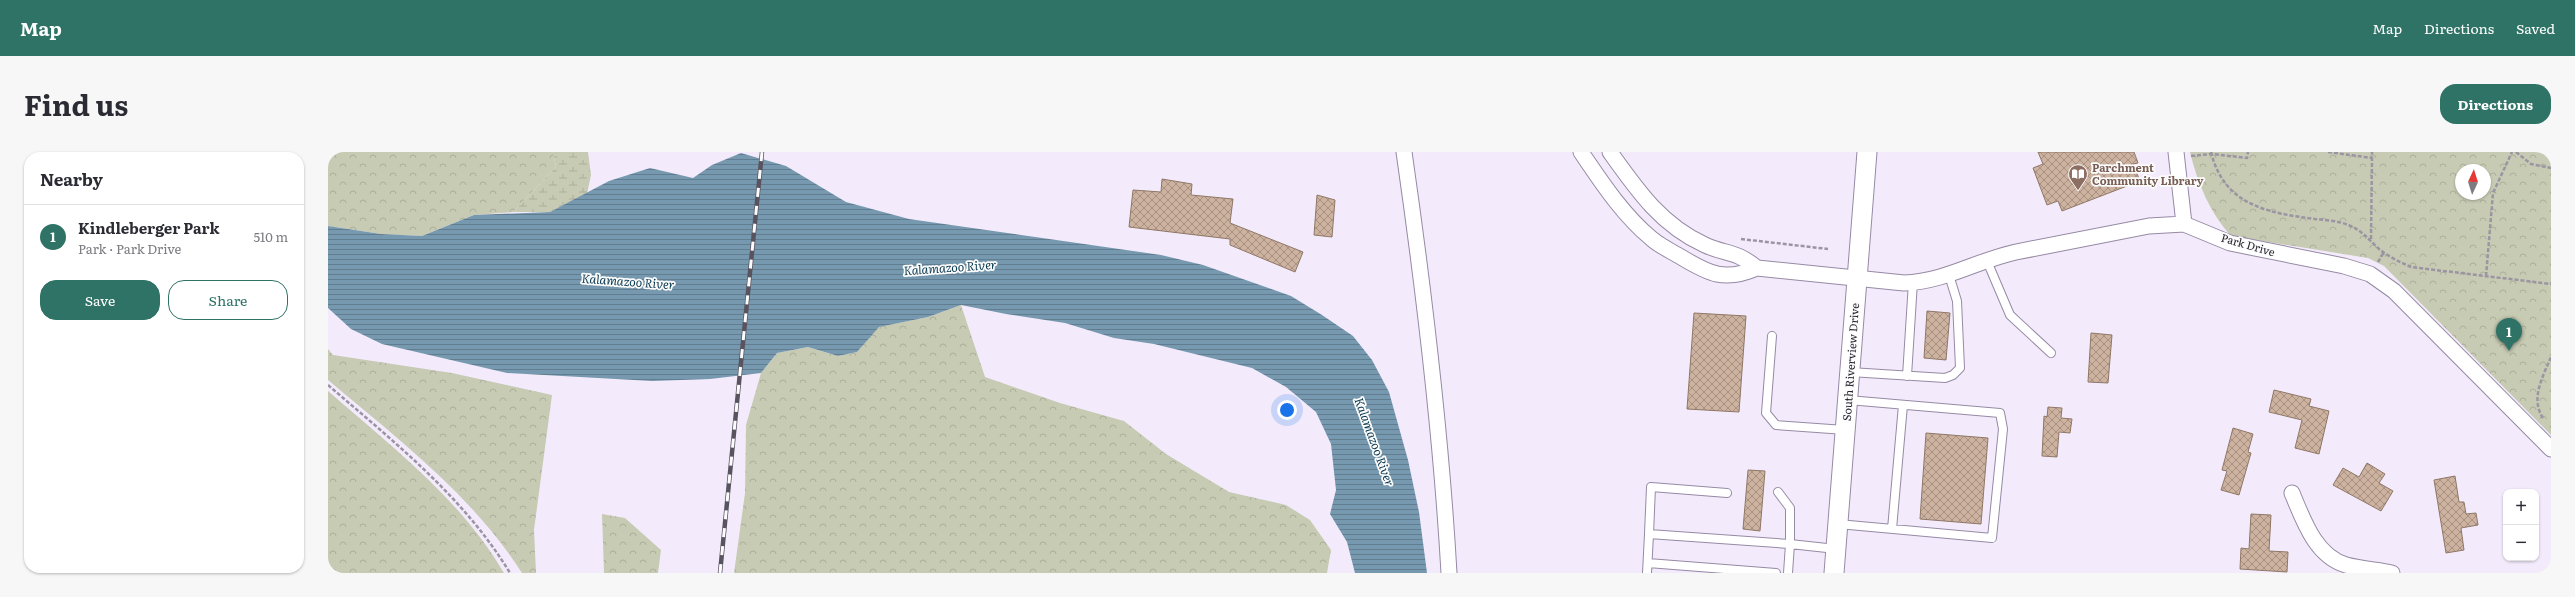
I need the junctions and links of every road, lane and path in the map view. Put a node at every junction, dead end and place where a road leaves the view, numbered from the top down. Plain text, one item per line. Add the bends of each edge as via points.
1 (1404, 152) edge
2 (1581, 152) edge
3 (1610, 152) edge
4 (1867, 152) edge
5 (2248, 152) edge
6 (2328, 152) edge
7 (2372, 152) edge
8 (2512, 152) edge
9 (2516, 152) edge
10 (2212, 153) edge
11 (2177, 155) edge
12 (2372, 158) junction
13 (2551, 168) edge
14 (2184, 224) junction
15 (1735, 238) dead end
16 (2371, 239) junction
17 (1828, 249) dead end
18 (1987, 261) junction
19 (1757, 268) junction
20 (1950, 275) junction
21 (2486, 276) junction
22 (1857, 277) junction
23 (1914, 282) junction
24 (2551, 284) edge
25 (1772, 336) dead end
26 (2051, 353) dead end
27 (2551, 357) edge
28 (1850, 372) junction
29 (1907, 376) junction
30 (328, 385) edge
31 (1848, 400) junction
32 (1903, 405) junction
33 (2544, 419) dead end
34 (1845, 430) junction
35 (2551, 449) edge
36 (1778, 492) dead end
37 (1727, 493) dead end
38 (2292, 493) dead end
39 (1838, 524) junction
40 (1896, 529) junction
41 (1650, 534) junction
42 (1790, 544) junction
43 (1836, 549) junction
44 (1648, 563) junction
45 (510, 573) edge
46 (1449, 573) edge
47 (1647, 573) edge
48 (1776, 573) edge
49 (1788, 573) edge
50 (1834, 573) edge
51 (2392, 573) edge

1 - 46 street via 1428,344 1445,505
2 - 19 street via 1618,206 1652,240 1704,270 1722,276 1740,276
3 - 19 street via 1643,198 1662,218 1706,246 1744,257
4 - 22 street, South Riverview Drive
5 - 10 path via 2247,158
6 - 12 path
7 - 12 path
8 - 21 path via 2493,193
9 - 13 path via 2531,164
10 - 11 path
10 - 16 path via 2223,179 2248,204 2280,214 2346,224
11 - 14 street
12 - 16 path
14 - 18 street, Park Drive via 2149,226 2029,249
14 - 35 street, Park Drive via 2230,242 2344,266 2370,274 2394,291
15 - 17 path
16 - 21 path via 2390,257 2411,267
18 - 20 street, Park Drive
18 - 26 lane via 2010,315
19 - 22 street, Park Drive
20 - 23 street, Park Drive
20 - 29 lane via 1957,300 1960,368 1945,378
21 - 24 path
22 - 23 street, Park Drive
22 - 28 street, South Riverview Drive
23 - 29 lane
25 - 34 lane via 1766,413 1770,420 1776,425
27 - 33 path via 2538,389 2540,413
28 - 29 lane
28 - 31 street, South Riverview Drive
30 - 45 path via 439,482 478,528
31 - 32 lane
31 - 34 street, South Riverview Drive
32 - 40 lane
32 - 40 lane via 2000,413 2003,429 1992,538
34 - 39 street, South Riverview Drive
36 - 42 lane via 1790,508
37 - 41 lane via 1651,487
38 - 51 street via 2314,539 2328,555 2345,565
39 - 40 lane
39 - 43 street, South Riverview Drive
41 - 42 lane
41 - 44 lane
42 - 43 lane
42 - 49 lane
43 - 50 street, South Riverview Drive
44 - 47 lane
44 - 48 lane

